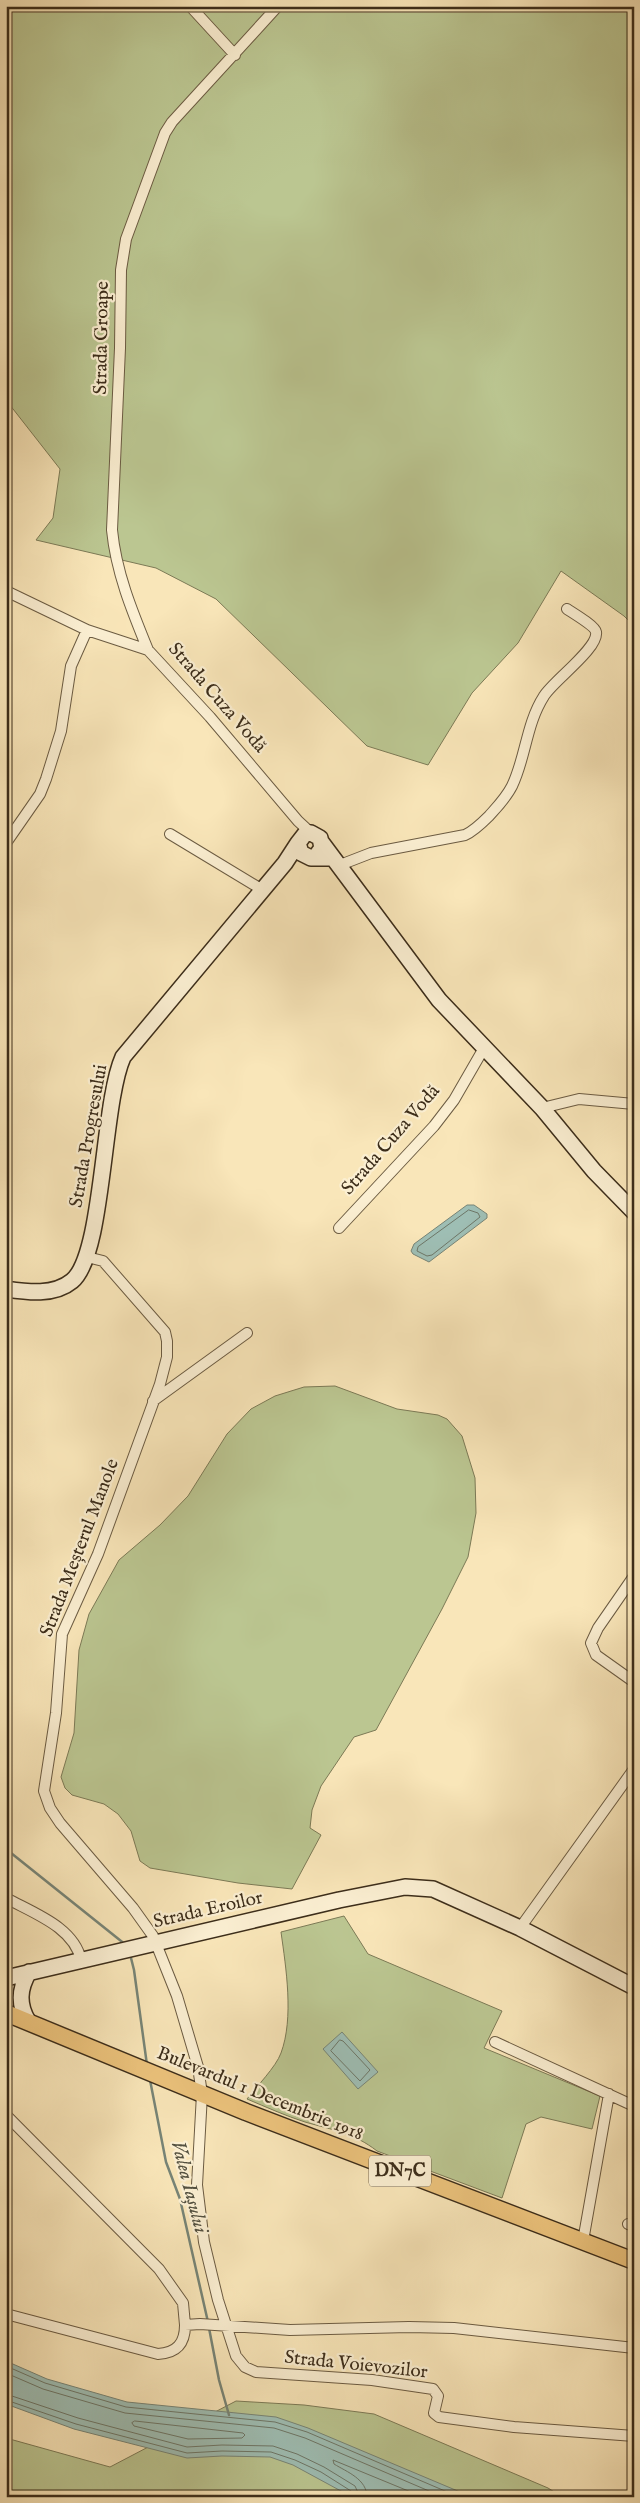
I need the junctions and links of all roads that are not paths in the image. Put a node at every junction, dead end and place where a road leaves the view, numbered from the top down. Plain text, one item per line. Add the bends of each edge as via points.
1 (190, 6) edge
2 (278, 6) edge
3 (235, 56) junction
4 (6, 591) edge
5 (567, 609) dead end
6 (87, 630) junction
7 (148, 650) junction
8 (170, 834) dead end
9 (6, 843) edge
10 (309, 845) junction
11 (336, 862) junction
12 (261, 889) junction
13 (484, 1048) junction
14 (634, 1104) edge
15 (542, 1108) junction
16 (634, 1212) edge
17 (340, 1228) dead end
18 (87, 1256) junction
19 (6, 1289) edge
20 (248, 1333) dead end
21 (154, 1401) junction
22 (634, 1576) edge
23 (634, 1682) edge
24 (634, 1769) edge
25 (6, 1898) edge
26 (520, 1928) junction
27 (151, 1944) junction
28 (82, 1960) junction
29 (29, 1972) junction
30 (6, 1978) edge
31 (634, 1988) edge
32 (6, 2013) edge
33 (28, 2021) junction
34 (495, 2042) dead end
35 (202, 2094) junction
36 (609, 2094) junction
37 (634, 2106) edge
38 (6, 2115) edge
39 (584, 2241) junction
40 (634, 2261) edge
41 (6, 2314) edge
42 (185, 2325) junction
43 (220, 2326) junction
44 (634, 2348) edge
45 (634, 2436) edge

1 - 3 street
2 - 3 street, Strada Groape
3 - 7 street, Strada Groape via 176,118 166,133 126,239 123,256 112,530 122,583
4 - 6 street, Strada Cuza Vodă
5 - 11 street via 594,628 595,638 544,696 529,729 517,774 502,802 465,835
6 - 7 street, Strada Cuza Vodă
6 - 9 street via 71,666 61,731 46,779 40,794
7 - 10 street, Strada Cuza Vodă via 210,716 298,821
8 - 12 street
10 - 11 street
10 - 12 street, Strada Progresului via 285,863
11 - 13 street via 407,960
12 - 18 street, Strada Progresului via 123,1057 117,1076
13 - 15 street
13 - 17 street, Strada Cuza Vodă via 459,1092 434,1126
14 - 15 street via 579,1099
15 - 16 street via 594,1171
18 - 19 street, Strada Progresului via 73,1281 60,1288 46,1292
18 - 21 street, Strada Meșterul Manole via 103,1260 165,1332 167,1357
20 - 21 street
21 - 27 street, Strada Meșterul Manole via 98,1554 62,1634 56,1713 44,1791 60,1823 131,1905
22 - 23 street via 590,1643 596,1655
24 - 26 street
25 - 28 street via 66,1933 75,1943
26 - 27 street, Strada Eroilor via 444,1893 420,1887 370,1893
26 - 31 street
27 - 28 street, Strada Eroilor
27 - 35 street, Strada Meșterul Manole via 177,1996 198,2067
28 - 29 street, Strada Eroilor
29 - 30 street, Strada Eroilor
29 - 33 street via 20,1999
32 - 33 main road, Bulevardul 1 Decembrie 1918 / DN7C
33 - 35 main road, Bulevardul 1 Decembrie 1918 / DN7C
34 - 36 street
35 - 39 main road, Bulevardul 1 Decembrie 1918 / DN7C
35 - 43 street, Strada Voievozilor via 197,2185
36 - 37 street
36 - 39 street
38 - 42 street via 158,2269 183,2303
39 - 40 main road, Bulevardul 1 Decembrie 1918 / DN7C
41 - 42 street via 158,2354 176,2350 185,2336
42 - 43 street
43 - 44 street, Strada Voievozilor via 290,2330 454,2328
43 - 45 street, Strada Voievozilor via 239,2362 244,2368 256,2372 427,2387 435,2390 438,2396 434,2413 445,2418

